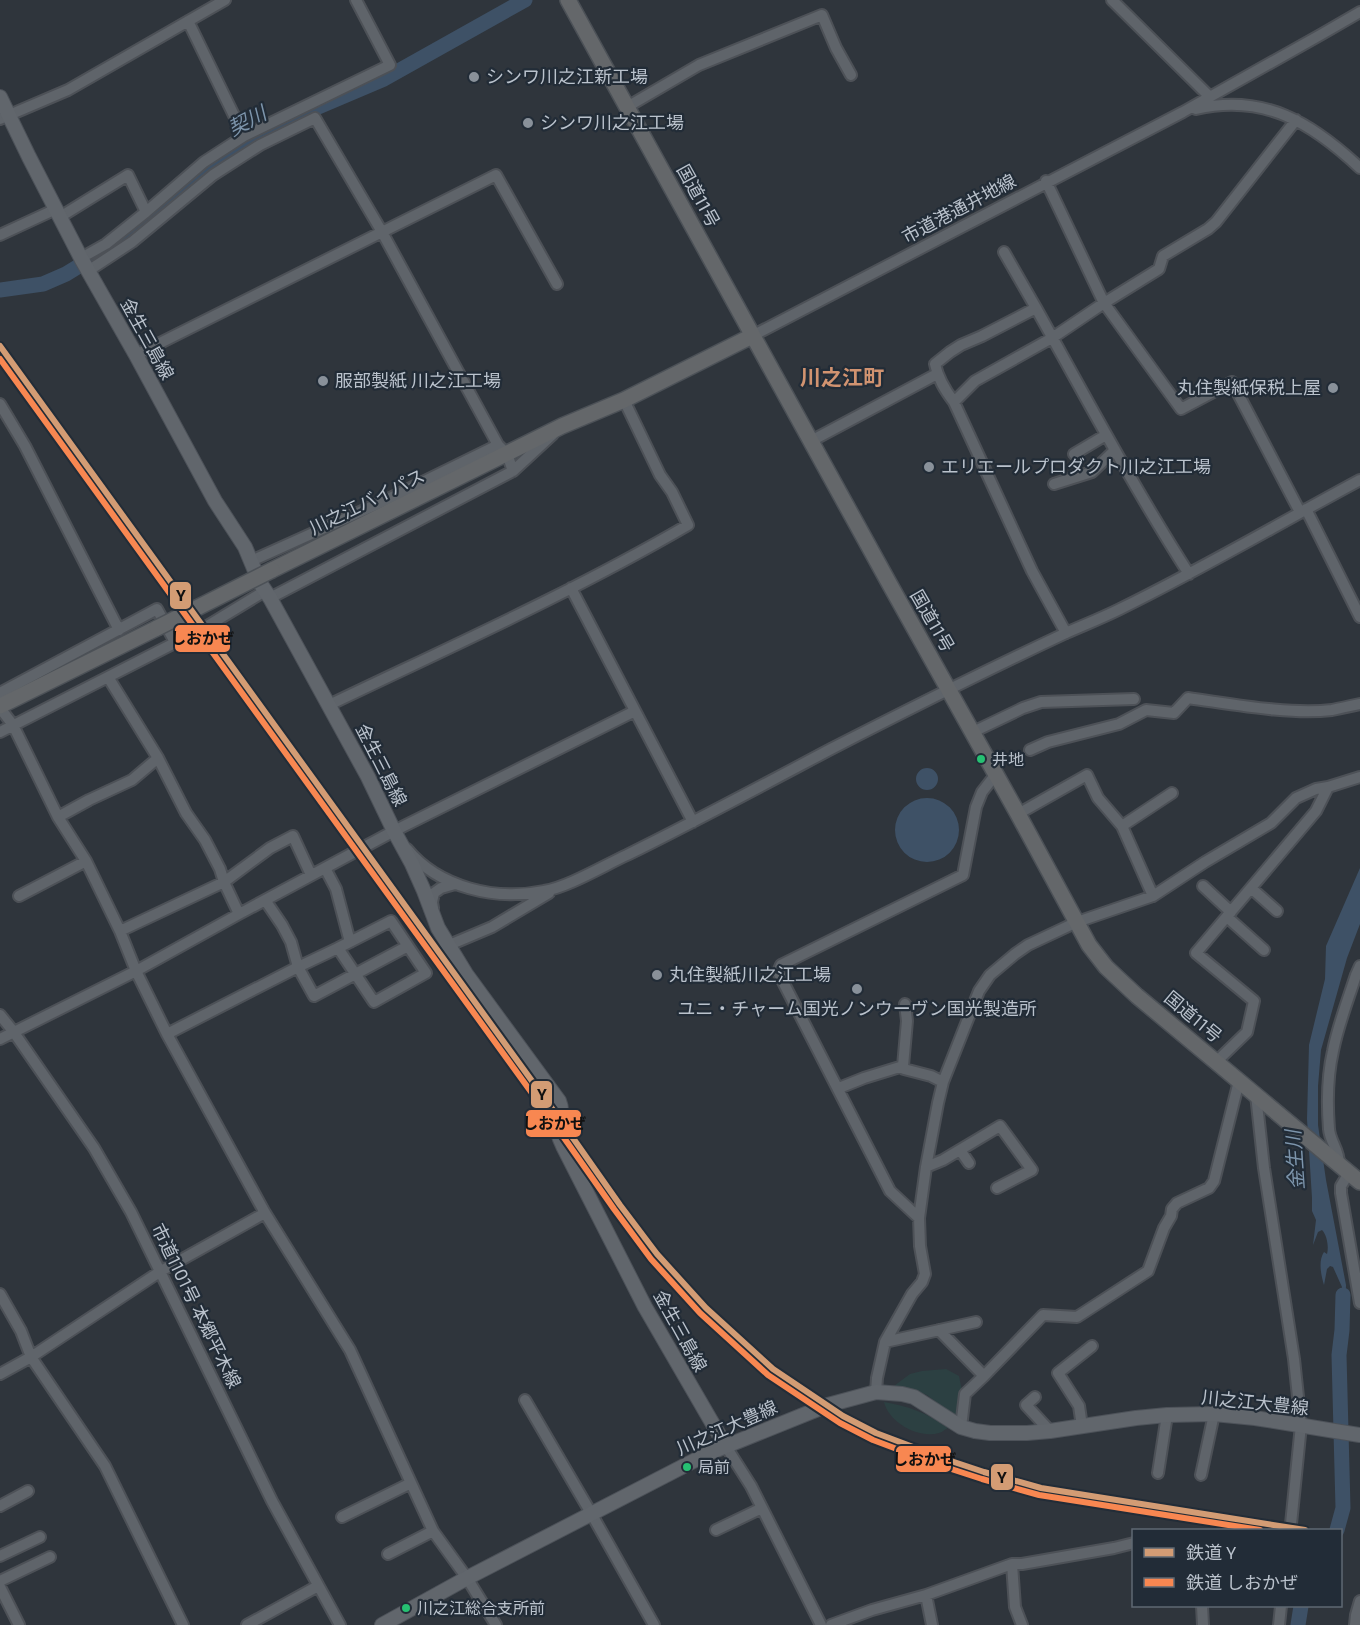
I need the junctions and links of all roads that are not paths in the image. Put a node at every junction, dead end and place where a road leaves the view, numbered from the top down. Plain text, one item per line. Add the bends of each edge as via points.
1 (225, 0) edge
2 (356, 0) edge
3 (568, 0) edge
4 (1112, 0) edge
5 (1360, 12) edge
6 (188, 21) junction
7 (851, 75) dead end
8 (0, 97) edge
9 (1210, 97) junction
10 (627, 107) junction
11 (1183, 112) junction
12 (4, 116) edge
13 (1296, 120) junction
14 (244, 136) junction
15 (1359, 165) edge
16 (1046, 182) junction
17 (146, 212) junction
18 (58, 213) junction
19 (382, 232) junction
20 (0, 236) edge
21 (1004, 252) dead end
22 (85, 265) junction
23 (556, 284) dead end
24 (1104, 303) junction
25 (1036, 308) junction
26 (752, 336) junction
27 (1052, 338) junction
28 (136, 355) junction
29 (937, 374) junction
30 (624, 400) junction
31 (954, 402) junction
32 (0, 404) edge
33 (562, 426) junction
34 (1106, 435) junction
35 (811, 441) junction
36 (502, 450) junction
37 (1115, 450) junction
38 (1074, 454) dead end
39 (513, 471) junction
40 (1360, 480) edge
41 (1054, 484) dead end
42 (1303, 511) junction
43 (251, 561) junction
44 (1189, 574) junction
45 (571, 588) junction
46 (268, 595) junction
47 (1360, 617) edge
48 (119, 630) junction
49 (1066, 633) junction
50 (175, 642) junction
51 (108, 677) junction
52 (949, 690) junction
53 (0, 693) edge
54 (1134, 699) dead end
55 (1360, 704) edge
56 (329, 705) junction
57 (0, 707) edge
58 (635, 711) junction
59 (13, 725) junction
60 (0, 732) edge
61 (972, 732) junction
62 (1030, 750) dead end
63 (158, 758) junction
64 (996, 774) junction
65 (1360, 777) edge
66 (1328, 787) junction
67 (1172, 793) dead end
68 (1018, 814) junction
69 (58, 817) junction
70 (693, 822) junction
71 (1122, 826) junction
72 (395, 834) junction
73 (86, 861) junction
74 (325, 868) junction
75 (311, 875) junction
76 (440, 875) junction
77 (224, 882) junction
78 (455, 884) junction
79 (562, 885) junction
80 (1203, 886) dead end
81 (1251, 888) junction
82 (424, 891) junction
83 (19, 896) dead end
84 (1153, 896) junction
85 (265, 900) junction
86 (1277, 911) dead end
87 (238, 914) junction
88 (433, 914) junction
89 (1229, 914) junction
90 (1077, 922) junction
91 (120, 931) junction
92 (350, 942) junction
93 (408, 946) junction
94 (449, 946) junction
95 (338, 948) junction
96 (1264, 950) dead end
97 (1360, 966) edge
98 (298, 967) junction
99 (136, 971) junction
100 (355, 974) junction
101 (905, 1004) dead end
102 (0, 1015) edge
103 (13, 1031) junction
104 (167, 1034) junction
105 (0, 1039) edge
106 (1216, 1062) junction
107 (903, 1066) junction
108 (1239, 1081) junction
109 (943, 1082) junction
110 (839, 1088) junction
111 (1256, 1095) junction
112 (960, 1150) junction
113 (969, 1163) dead end
114 (926, 1167) junction
115 (1349, 1173) edge
116 (997, 1188) dead end
117 (265, 1213) junction
118 (919, 1218) junction
119 (1357, 1262) edge
120 (160, 1271) junction
121 (0, 1294) edge
122 (1360, 1303) edge
123 (976, 1322) dead end
124 (939, 1330) junction
125 (885, 1342) junction
126 (1092, 1346) dead end
127 (31, 1357) junction
128 (0, 1374) edge
129 (984, 1376) junction
130 (876, 1392) junction
131 (1035, 1397) dead end
132 (525, 1400) dead end
133 (1214, 1414) junction
134 (1167, 1415) junction
135 (1301, 1425) junction
136 (1082, 1426) junction
137 (961, 1427) junction
138 (1050, 1431) junction
139 (1360, 1435) edge
140 (725, 1445) junction
141 (1158, 1473) dead end
142 (1201, 1475) dead end
143 (411, 1483) junction
144 (28, 1491) dead end
145 (0, 1506) edge
146 (762, 1508) junction
147 (591, 1513) junction
148 (342, 1517) dead end
149 (1291, 1524) dead end
150 (716, 1530) dead end
151 (433, 1531) junction
152 (40, 1537) dead end
153 (1132, 1543) edge
154 (388, 1554) dead end
155 (0, 1556) edge
156 (50, 1557) dead end
157 (1012, 1564) junction
158 (467, 1578) junction
159 (0, 1581) edge
160 (318, 1586) junction
161 (0, 1587) edge
162 (926, 1595) junction
163 (1360, 1601) edge
164 (1202, 1607) edge
165 (1281, 1607) edge
166 (650, 1624) edge
167 (19, 1625) edge
168 (183, 1625) edge
169 (247, 1625) edge
170 (340, 1625) edge
171 (382, 1625) edge
172 (495, 1625) edge
173 (821, 1625) edge
174 (831, 1625) edge
175 (932, 1625) edge
176 (1022, 1625) edge
177 (1203, 1625) edge
178 (1279, 1625) edge
179 (1355, 1625) edge

1 - 6 street
2 - 14 street via 390,65
3 - 10 highway, 国道11号
4 - 9 street
5 - 9 street, 市道港通井地線
6 - 12 street via 68,90
6 - 14 street
7 - 10 street via 822,15 699,65
8 - 12 main road, 金生三島線
9 - 11 street, 市道港通井地線
10 - 26 highway, 国道11号
11 - 13 street, 市道港通井地線 via 1215,104 1242,104
11 - 16 street, 市道港通井地線
12 - 18 main road, 金生三島線
13 - 15 street, 市道港通井地線
13 - 24 street via 1216,222 1163,256 1159,269
14 - 17 street via 204,162
16 - 24 street
16 - 26 street, 市道港通井地線
17 - 18 street via 128,175
17 - 22 street
18 - 20 street
18 - 22 main road, 金生三島線
19 - 22 street via 315,118 213,175 132,242
19 - 23 street via 496,175
19 - 28 street
19 - 36 street
21 - 25 street
22 - 28 main road, 金生三島線
24 - 27 street
24 - 42 street via 1181,409 1232,382
25 - 27 street
25 - 29 street via 950,352 935,364
26 - 30 highway, 川之江バイパス
26 - 35 highway, 国道11号
27 - 31 street via 975,381
27 - 34 street
28 - 43 main road, 金生三島線
29 - 31 street
29 - 35 street
30 - 33 highway, 川之江バイパス
30 - 45 street via 688,525
31 - 49 street via 1032,571
32 - 48 street
33 - 36 highway, 川之江バイパス
33 - 39 street
34 - 37 street
34 - 38 street
35 - 52 highway, 国道11号
36 - 39 street
36 - 43 street
36 - 57 highway, 川之江バイパス, bridge
37 - 41 street via 1092,472
37 - 44 street
39 - 46 street
40 - 42 street
42 - 44 street
42 - 47 street
43 - 46 main road, 金生三島線
44 - 49 street
45 - 56 street
45 - 58 street
46 - 50 street
46 - 56 main road, 金生三島線
48 - 50 street via 157,609
48 - 53 street
49 - 52 street
50 - 51 street
51 - 59 street
51 - 63 street
52 - 61 highway, 国道11号
52 - 70 street
54 - 61 street via 1041,702
55 - 62 street via 1331,710 1274,709 1188,699 1174,714 1146,710 1119,724
56 - 72 main road, 金生三島線
57 - 59 street
58 - 70 street
58 - 72 street
59 - 60 street
59 - 69 street
61 - 64 highway, 国道11号
63 - 69 street via 132,780
63 - 77 street
64 - 68 highway, 国道11号
64 - 110 street via 976,807 963,875 781,965 778,972
65 - 66 street
66 - 81 street via 1316,811
66 - 84 street via 1296,798 1271,823
67 - 71 street
68 - 71 street via 1087,775 1098,798
68 - 90 highway, 国道11号
69 - 73 street
70 - 79 street
71 - 84 street
72 - 74 street
72 - 76 street via 412,856
72 - 82 main road, 金生三島線
73 - 83 street
73 - 91 street
74 - 75 street
74 - 92 street via 336,889
75 - 77 street via 293,836
75 - 85 street
76 - 78 street
76 - 82 street via 427,882
77 - 87 street
77 - 91 street
78 - 79 street via 497,894 533,893
78 - 88 street via 434,892
79 - 94 street via 492,927
80 - 89 street
81 - 86 street
81 - 89 street
82 - 88 main road, 金生三島線
84 - 90 street
85 - 87 street
85 - 98 street via 291,942
87 - 99 street
88 - 94 main road, 金生三島線
89 - 96 street
89 - 106 street via 1196,953 1254,1002 1246,1032
90 - 106 highway, 国道11号 via 1106,967
90 - 109 street via 1028,945 990,975 979,991
91 - 99 street
92 - 93 street via 391,921
92 - 95 street
93 - 100 street
93 - 100 street via 426,973 374,1002
94 - 140 main road, 金生三島線 via 559,1101 559,1136 563,1146 645,1306
95 - 98 street
95 - 100 street
97 - 115 street via 1333,1048 1327,1095 1329,1132
98 - 100 street via 314,996
98 - 104 street
99 - 103 street
99 - 104 street
101 - 107 street
102 - 103 street, 市道1101号 本郷平木線
103 - 105 street
103 - 120 street, 市道1101号 本郷平木線 via 94,1148
104 - 117 street
106 - 108 highway, 国道11号
107 - 109 street
107 - 110 street
108 - 111 highway, 国道11号
108 - 129 street via 1214,1181 1209,1188 1172,1209 1148,1271 1077,1317 1043,1315
109 - 114 street
110 - 118 street via 891,1191
111 - 115 highway, 国道11号
111 - 135 street
112 - 113 street
112 - 114 street
112 - 116 street via 1000,1126 1032,1170
114 - 118 street
115 - 119 street via 1341,1193
117 - 120 street
117 - 143 street via 350,1350
118 - 125 street via 925,1274
119 - 122 street
120 - 127 street
120 - 160 street, 市道1101号 本郷平木線 via 272,1501
121 - 127 street
123 - 124 street
124 - 125 street
124 - 129 street
125 - 130 street
126 - 136 street via 1058,1373 1079,1406
127 - 128 street
127 - 168 street via 105,1466
129 - 137 street via 965,1394
130 - 137 main road, 川之江大豊線 via 914,1397
130 - 140 main road, 川之江大豊線 via 828,1405
131 - 138 street via 1026,1405
132 - 147 street
133 - 134 main road, 川之江大豊線
133 - 135 main road, 川之江大豊線
133 - 142 street
134 - 136 main road, 川之江大豊線
134 - 141 street
135 - 139 main road, 川之江大豊線
135 - 149 street
136 - 138 main road, 川之江大豊線
137 - 138 main road, 川之江大豊線 via 990,1433
140 - 146 street
140 - 147 main road, 川之江大豊線
143 - 148 street
143 - 151 street
144 - 145 street
146 - 150 street
146 - 173 street
147 - 158 main road, 川之江大豊線
147 - 166 street
151 - 154 street
151 - 158 street
152 - 155 street
153 - 157 street
156 - 159 street
157 - 162 street
157 - 176 street via 1015,1607
158 - 171 main road, 川之江大豊線
158 - 172 street
160 - 169 street
160 - 170 street, 市道1101号 本郷平木線
161 - 167 street
162 - 174 street
162 - 175 street
163 - 179 street
164 - 177 street
165 - 178 street

